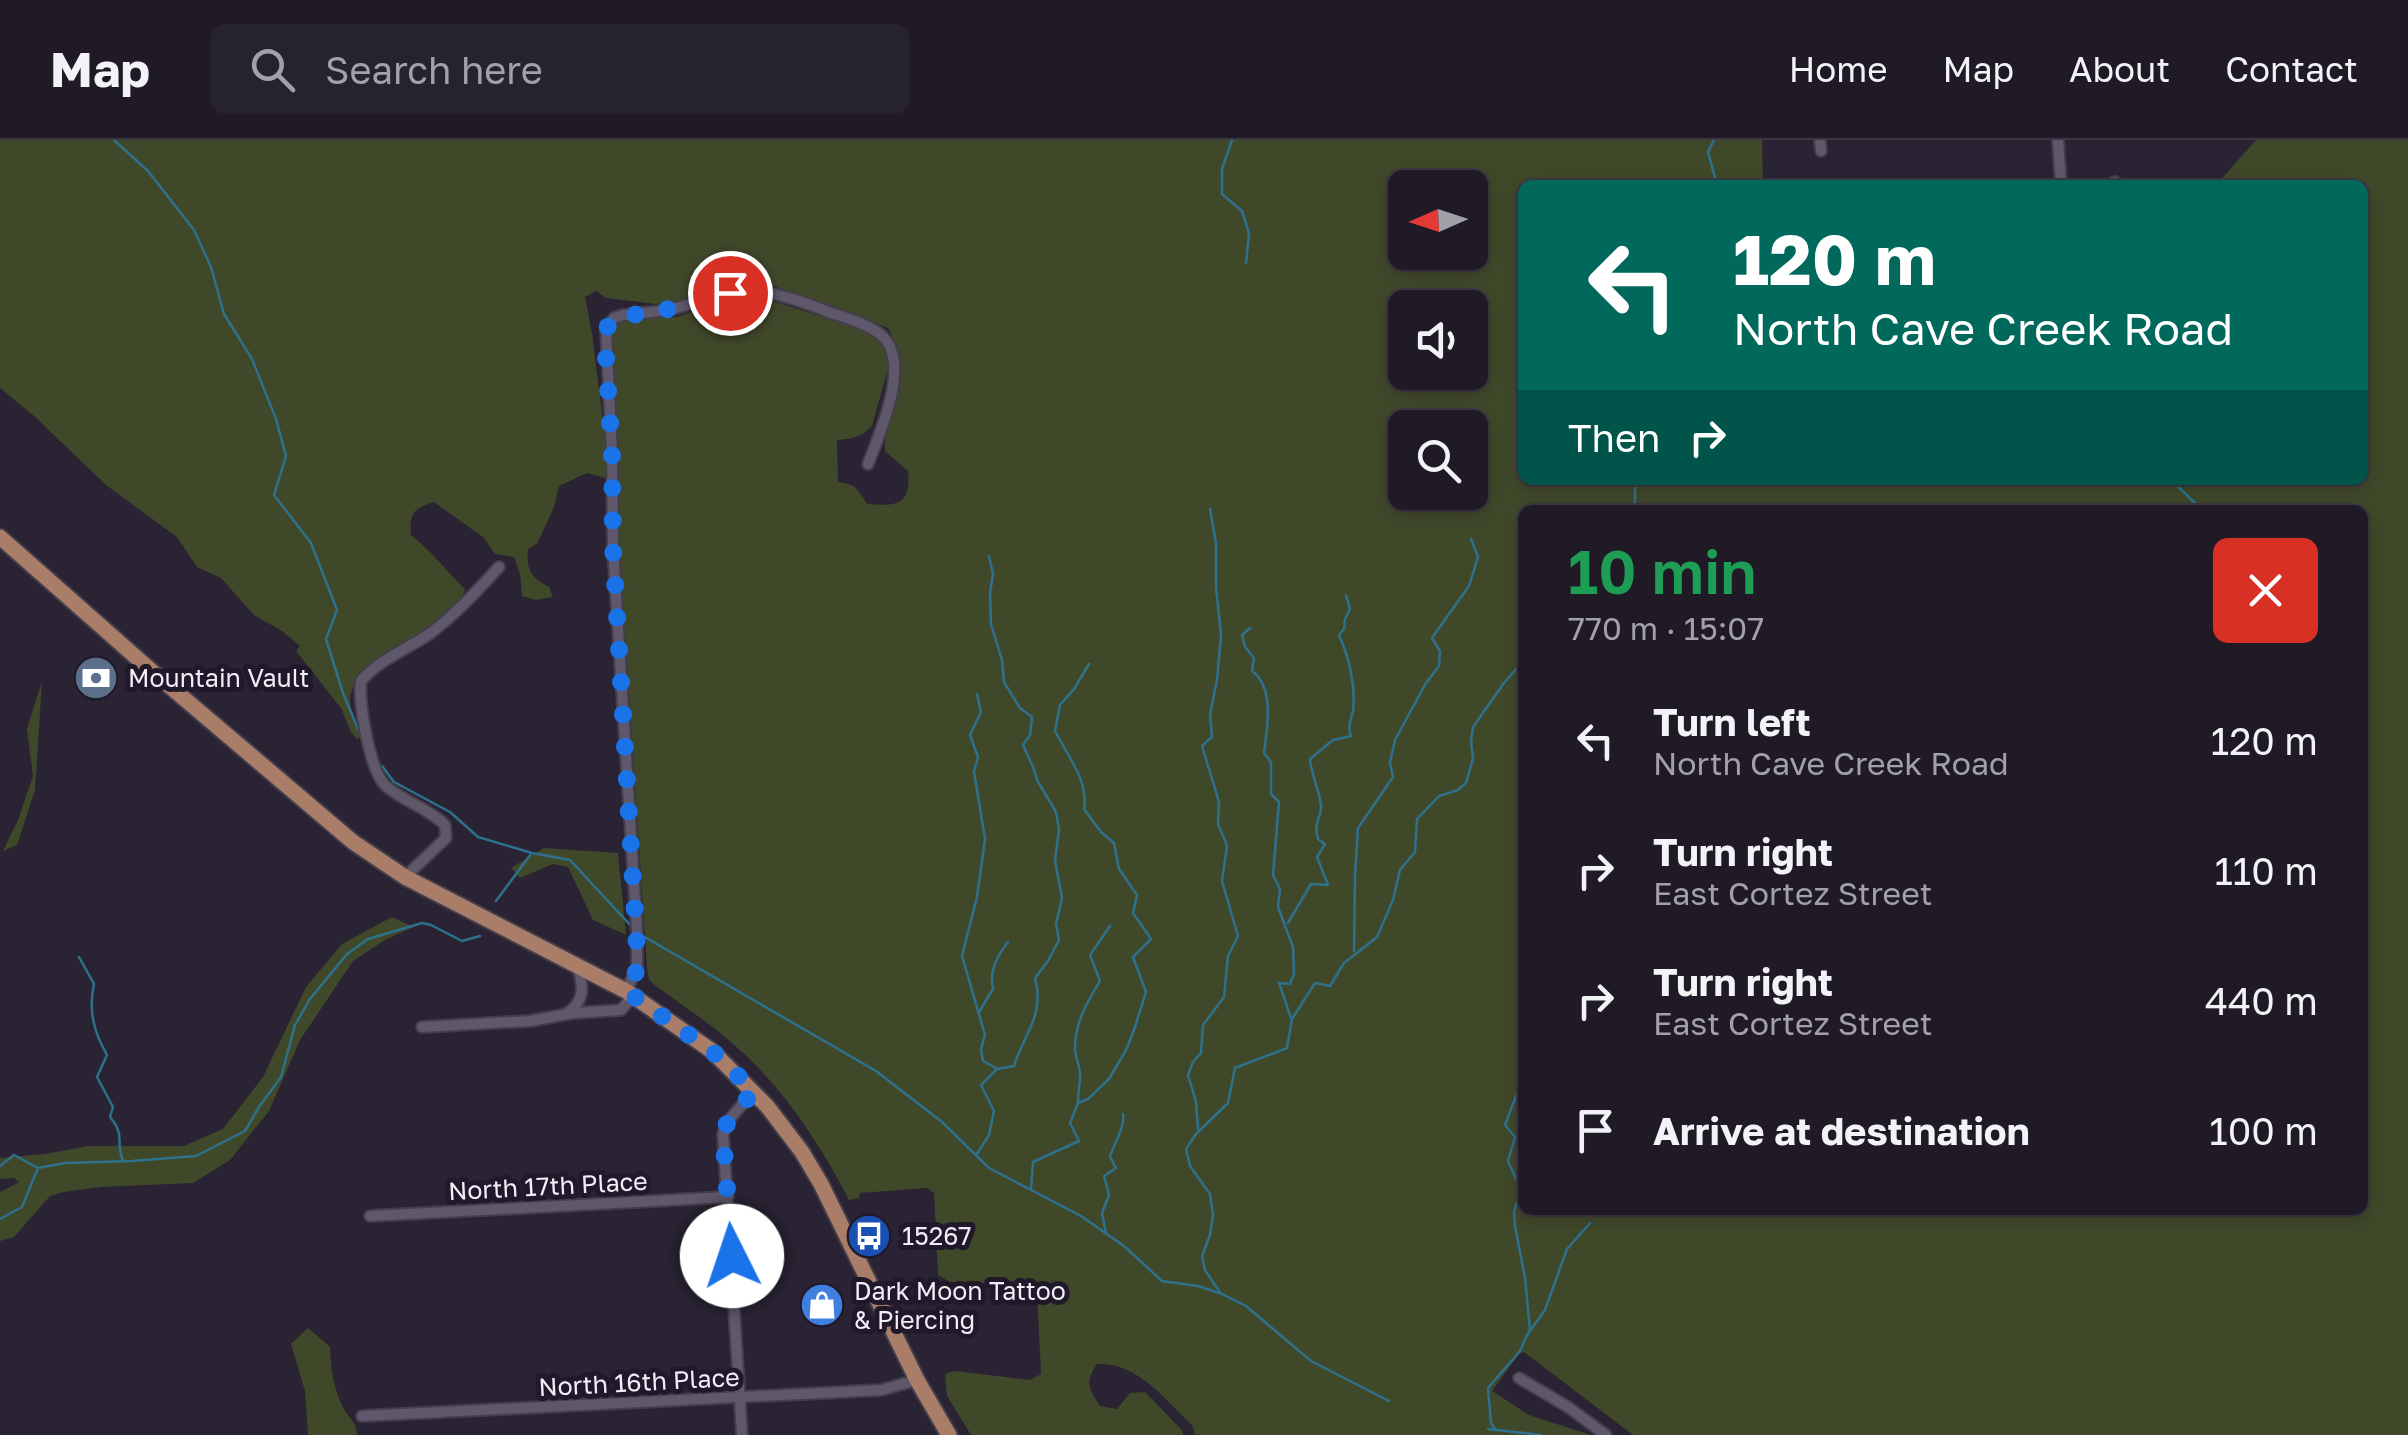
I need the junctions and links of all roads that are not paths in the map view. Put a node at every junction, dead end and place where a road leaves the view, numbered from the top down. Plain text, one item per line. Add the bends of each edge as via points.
1 (2058, 140) edge
2 (2060, 180) edge
3 (868, 464) dead end
4 (0, 536) edge
5 (498, 567) dead end
6 (405, 878) junction
7 (578, 966) junction
8 (629, 993) junction
9 (565, 1014) junction
10 (422, 1027) dead end
11 (754, 1091) junction
12 (728, 1197) junction
13 (370, 1216) dead end
14 (1519, 1378) dead end
15 (916, 1380) junction
16 (740, 1397) junction
17 (362, 1416) dead end
18 (742, 1435) edge
19 (949, 1435) edge
20 (1606, 1435) edge

1 - 2 street
3 - 8 street via 896,372 882,335 813,306 750,291 622,315 606,329 638,968
4 - 6 main road via 332,826
5 - 6 street via 436,628 361,681 362,717 380,780 445,824 446,838
6 - 7 main road
7 - 8 main road
7 - 9 street via 581,999
8 - 9 street via 621,1010
8 - 11 main road via 712,1051
9 - 10 street
11 - 12 street via 724,1128
11 - 15 main road via 821,1184
12 - 13 street, North 17th Place
12 - 16 street
14 - 20 street
15 - 16 street, North 16th Place via 882,1390
15 - 19 main road
16 - 17 street, North 16th Place
16 - 18 street

